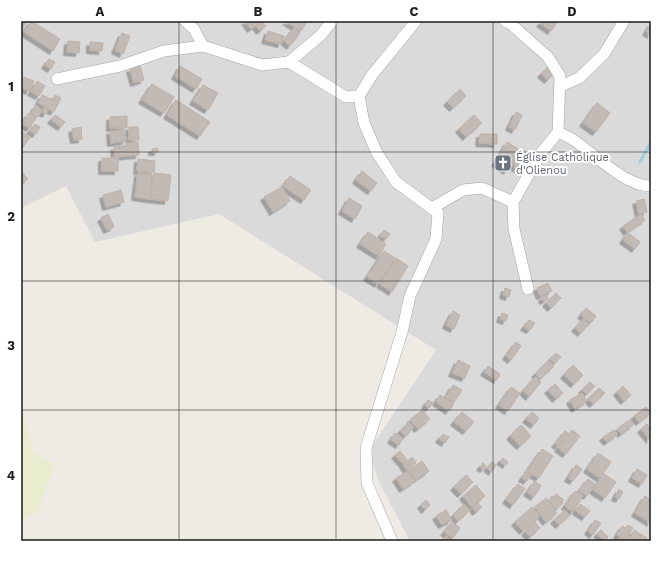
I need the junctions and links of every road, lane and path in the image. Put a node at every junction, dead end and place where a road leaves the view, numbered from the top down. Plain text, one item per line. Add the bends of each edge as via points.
1 (185, 21) edge
2 (332, 21) edge
3 (416, 21) edge
4 (505, 21) edge
5 (624, 21) edge
6 (203, 46) junction
7 (289, 62) junction
8 (57, 79) dead end
9 (561, 86) junction
10 (359, 96) junction
11 (558, 132) junction
12 (651, 186) edge
13 (512, 202) junction
14 (432, 208) junction
15 (528, 289) dead end
16 (392, 541) edge

1 - 6 street via 194,29
2 - 7 street via 321,35
3 - 10 street via 372,75
4 - 9 street via 548,57 560,76
5 - 9 street via 604,54 579,78
6 - 7 street via 262,66
6 - 8 street via 164,51 120,66
7 - 10 street via 346,97
9 - 11 street
10 - 14 street via 364,123 377,153 396,182
11 - 12 street via 575,141 623,176
11 - 13 street via 541,153
13 - 14 street via 482,188 463,190
13 - 15 street via 514,229
14 - 16 street via 438,213 436,239 410,296 402,332 366,448 367,483

